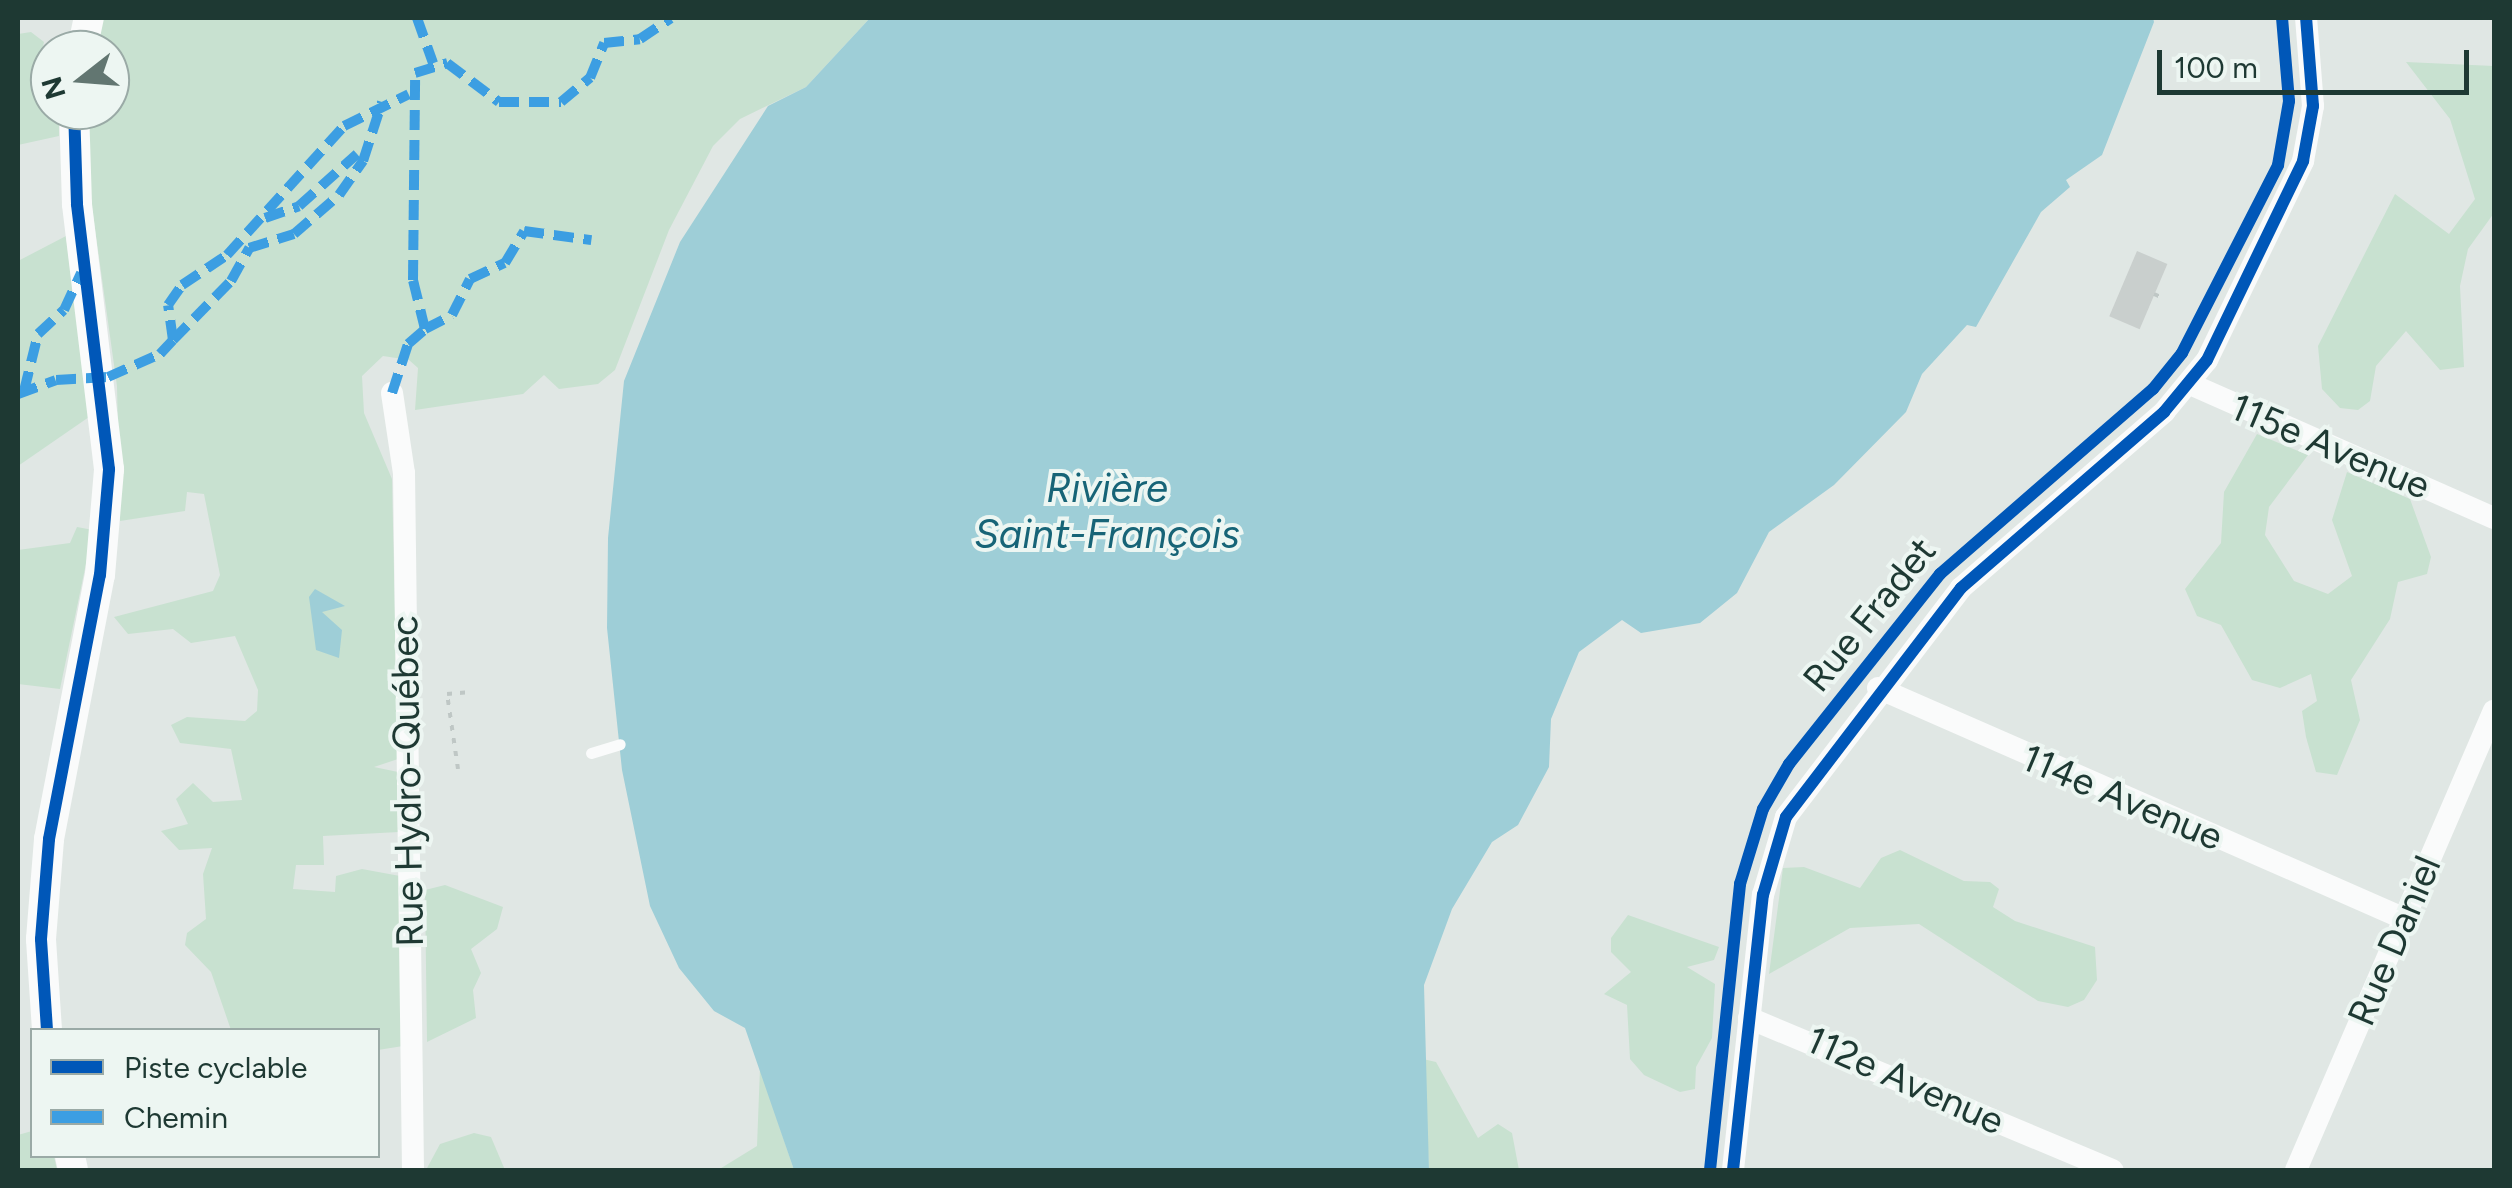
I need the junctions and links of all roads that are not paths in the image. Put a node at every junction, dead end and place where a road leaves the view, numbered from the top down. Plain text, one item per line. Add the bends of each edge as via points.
1 (2306, 18) edge
2 (74, 130) edge
3 (2190, 384) junction
4 (392, 394) dead end
5 (2494, 518) edge
6 (1878, 688) junction
7 (2494, 711) edge
8 (620, 744) dead end
9 (591, 753) dead end
10 (2405, 920) junction
11 (1750, 1018) junction
12 (46, 1028) edge
13 (414, 1170) edge
14 (1733, 1170) edge
15 (2112, 1170) edge
16 (2296, 1170) edge

1 - 3 street, Rue Fradet via 2313,106 2304,161
2 - 12 street via 76,204 104,388 109,482 100,575 49,839 41,938
3 - 5 street, 115e Avenue
3 - 6 street, Rue Fradet via 1986,562
4 - 13 street, Rue Hydro-Québec via 404,473
6 - 10 street, 114e Avenue
6 - 11 street, Rue Fradet via 1812,774 1779,834 1763,895
7 - 10 street, Rue Daniel
8 - 9 lane
10 - 16 street, Rue Daniel
11 - 14 street, Rue Fradet
11 - 15 street, 112e Avenue

